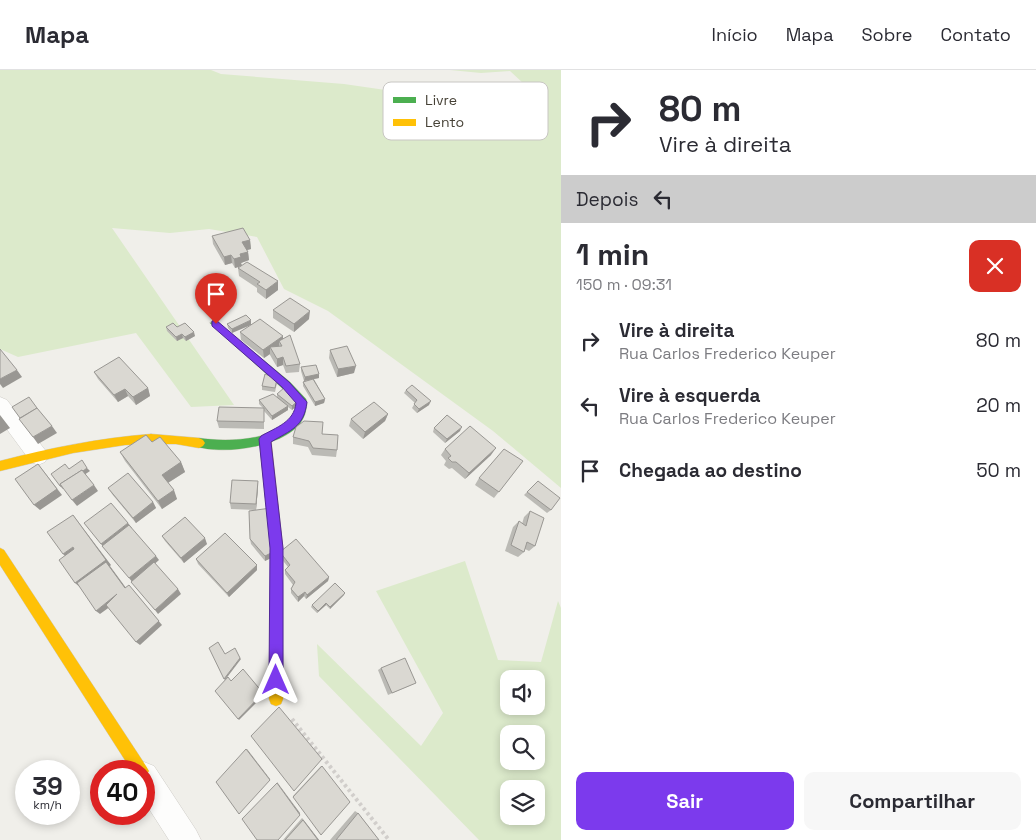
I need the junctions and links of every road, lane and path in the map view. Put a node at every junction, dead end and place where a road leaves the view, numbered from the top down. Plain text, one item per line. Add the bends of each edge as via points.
1 (216, 324) dead end
2 (0, 405) edge
3 (265, 439) junction
4 (38, 456) junction
5 (0, 466) edge
6 (0, 554) edge
7 (276, 699) joint
8 (134, 760) edge
9 (155, 793) edge
10 (186, 840) edge
11 (389, 840) edge

1 - 3 street via 286,384 302,402 300,415 292,424
2 - 4 street
3 - 4 street via 219,446 166,437
3 - 7 street via 277,548
4 - 5 street
6 - 8 street
7 - 11 path
9 - 10 street

